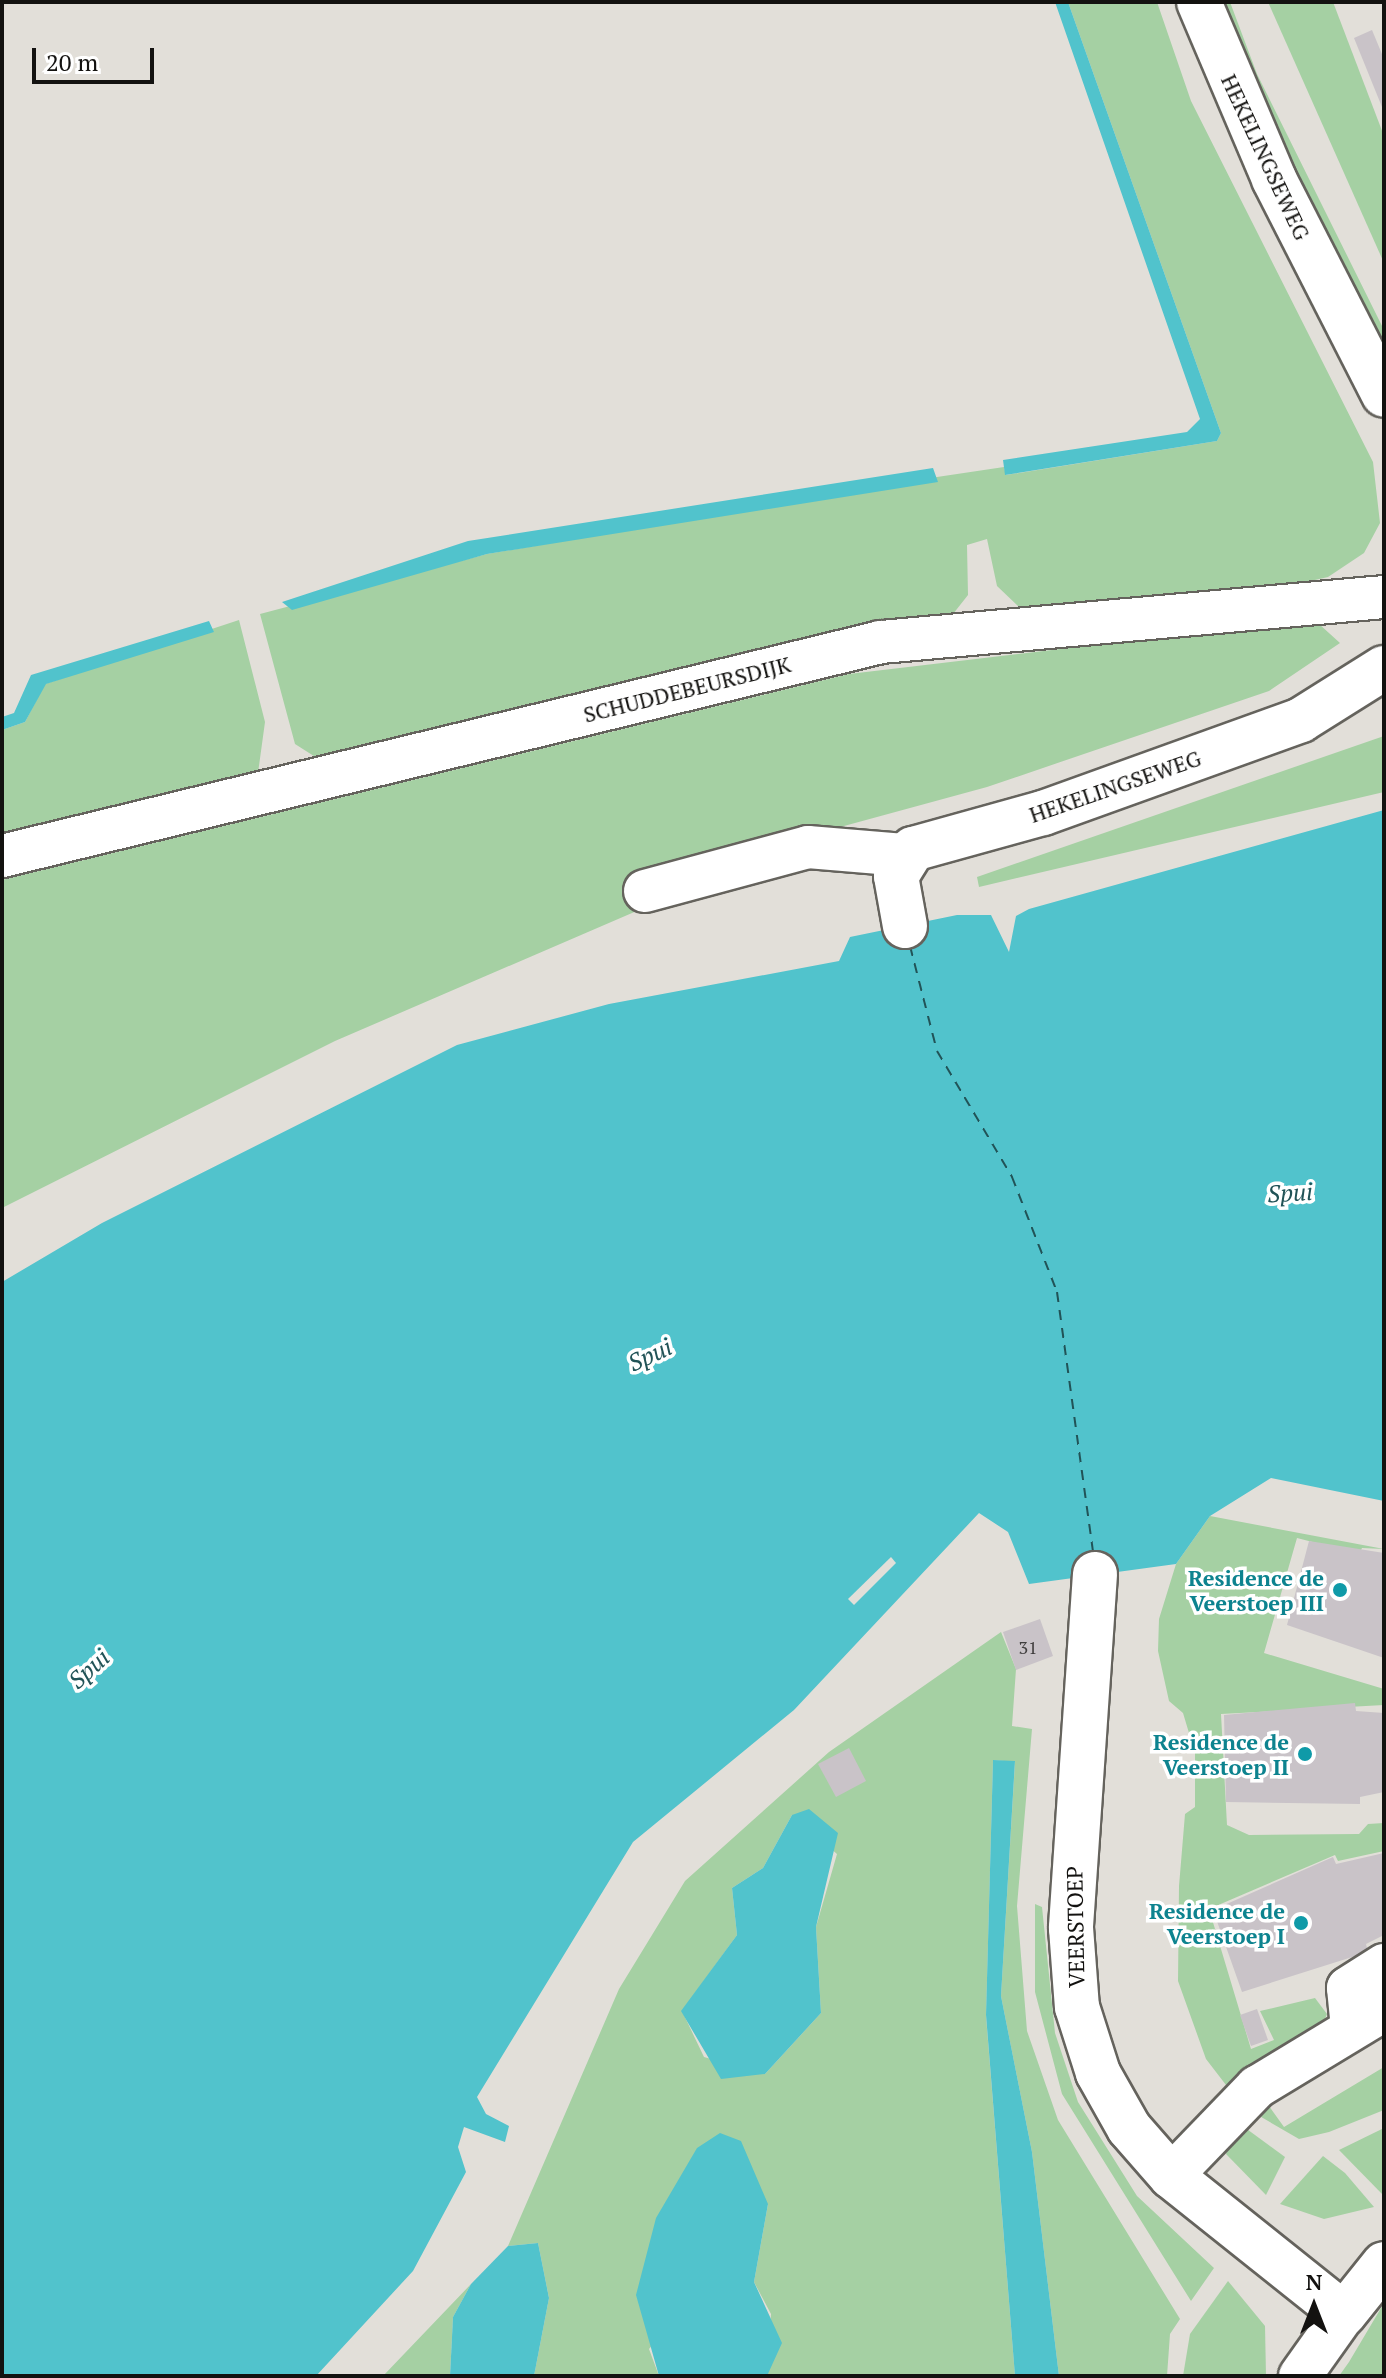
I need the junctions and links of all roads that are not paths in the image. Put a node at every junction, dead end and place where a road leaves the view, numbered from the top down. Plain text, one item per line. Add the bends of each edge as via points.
1 (1199, 2) edge
2 (1384, 395) edge
3 (1384, 597) edge
4 (1384, 668) edge
5 (904, 855) junction
6 (2, 856) edge
7 (645, 891) dead end
8 (905, 926) dead end
9 (1095, 1574) dead end
10 (1384, 1965) edge
11 (1368, 2019) edge
12 (1171, 2176) junction
13 (1384, 2264) edge
14 (1344, 2314) junction
15 (1300, 2376) edge

1 - 2 main road, HEKELINGSEWEG via 1274,179
3 - 6 street, SCHUDDEBEURSDIJK via 881,642
4 - 5 main road, HEKELINGSEWEG via 1301,720
5 - 7 street via 808,847
5 - 8 main road via 896,876
9 - 12 main road, VEERSTOEP via 1073,1874 1073,1977 1098,2073 1129,2128
10 - 11 street via 1348,1988
11 - 12 street via 1245,2097
12 - 14 main road, VEERSTOEP
13 - 14 main road
14 - 15 street

